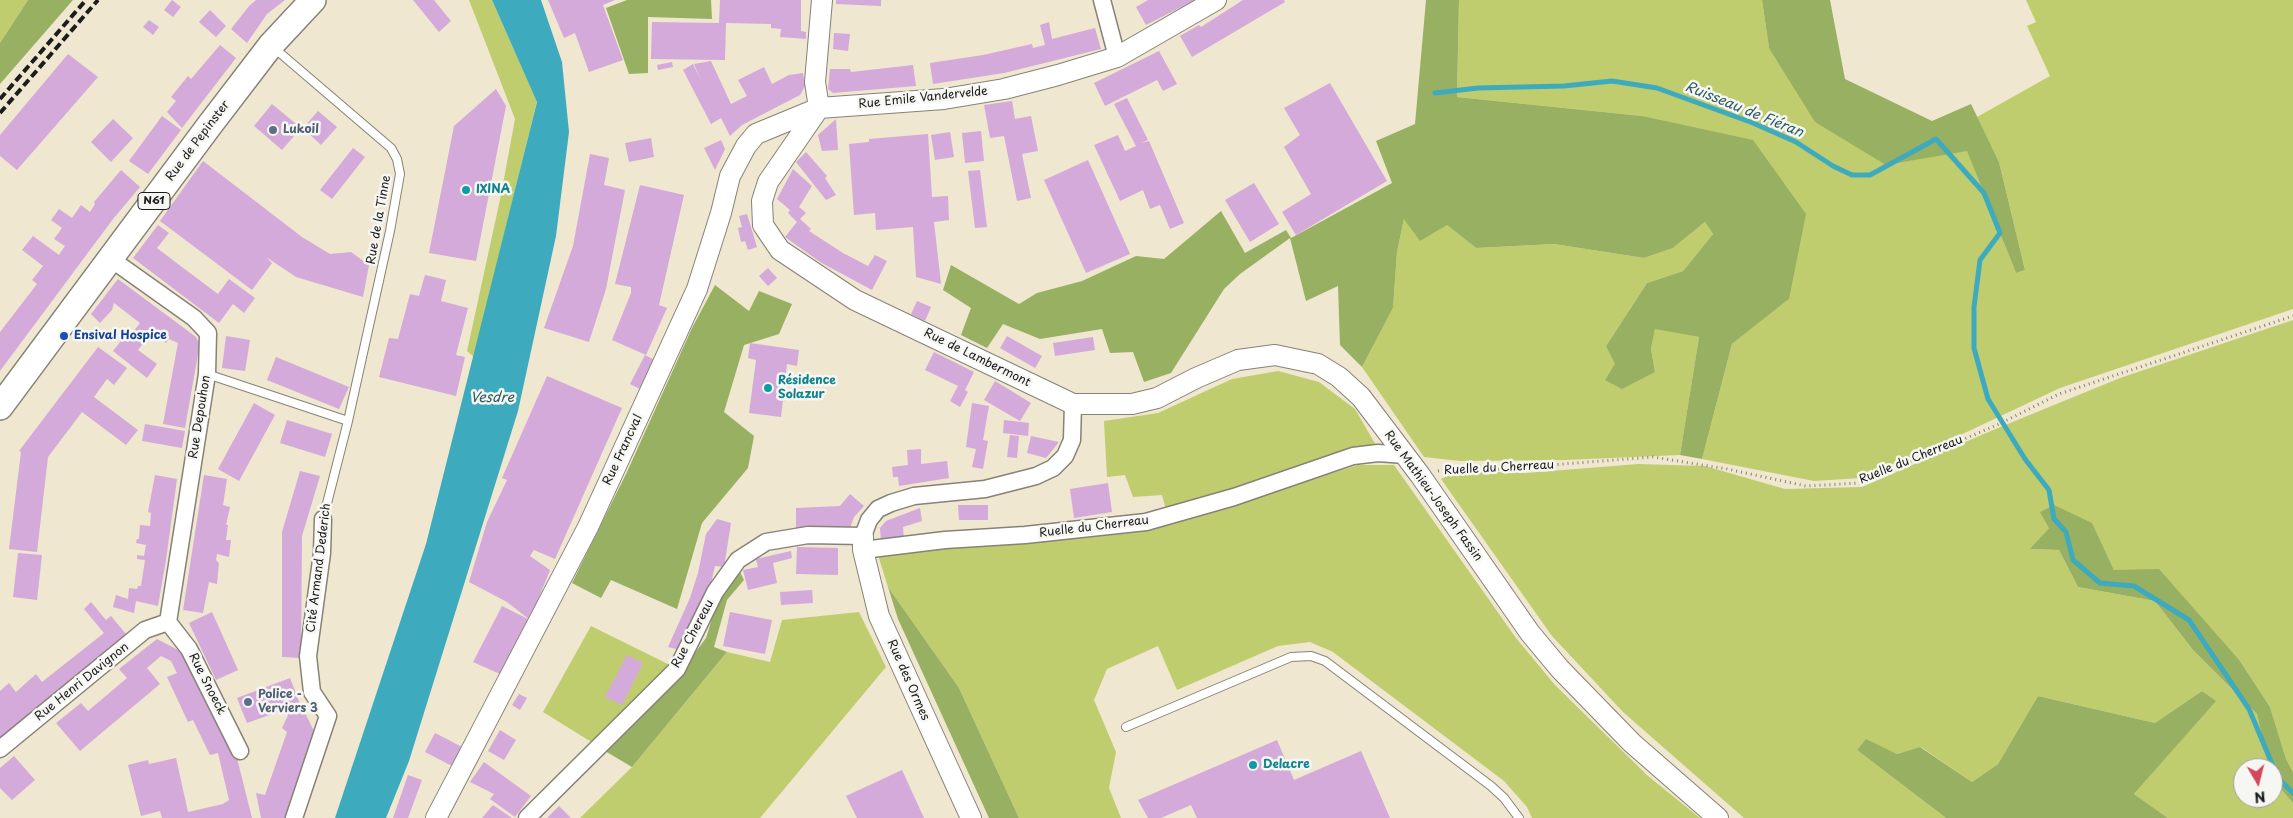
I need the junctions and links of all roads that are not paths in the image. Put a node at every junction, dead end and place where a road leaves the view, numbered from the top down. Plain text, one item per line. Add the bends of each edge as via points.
1 (313, 0) edge
2 (822, 0) edge
3 (1102, 0) edge
4 (1216, 0) edge
5 (271, 46) junction
6 (1117, 57) junction
7 (819, 108) junction
8 (111, 259) junction
9 (207, 374) junction
10 (1073, 404) junction
11 (0, 407) edge
12 (348, 421) junction
13 (1405, 455) junction
14 (323, 519) joint
15 (863, 543) junction
16 (168, 622) junction
17 (1126, 727) dead end
18 (0, 749) edge
19 (240, 751) dead end
20 (294, 818) edge
21 (436, 818) edge
22 (527, 818) edge
23 (971, 818) edge
24 (1519, 818) edge
25 (1718, 818) edge

1 - 5 main road, Rue de Pepinster / N61
2 - 7 street via 815,82
3 - 6 street
4 - 6 street, Rue Emile Vandervelde
5 - 8 main road, Rue de Pepinster / N61
5 - 12 lane, Rue de la Tinne via 391,148 398,159 400,174 390,231
6 - 7 street, Rue Emile Vandervelde via 1004,89 944,99
7 - 10 street, Rue de Lambermont via 768,182 762,201 763,225 780,250 855,300
7 - 21 street, Rue Francval via 756,134 746,146 730,176 694,297 588,527
8 - 9 street, Rue Depouhon via 194,318 208,334
8 - 11 main road, Rue de Pepinster / N61
9 - 12 lane
9 - 16 street, Rue Depouhon
10 - 13 street, Rue Mathieu-Joseph Fassin via 1132,404 1157,398 1238,360 1275,355 1318,364 1339,377 1362,397
10 - 15 street via 1072,440 1065,456 1053,468 1011,484 914,496 891,503 869,520
12 - 14 lane, Cité Armand Dederich
13 - 15 street, Ruelle du Cherreau via 1378,453 1352,456 1234,497 1146,522 1026,535
13 - 25 street, Rue Mathieu-Joseph Fassin via 1530,632 1560,669 1632,743
14 - 20 street, Cité Armand Dederich via 322,553 308,656 312,692 328,716
15 - 22 street, Rue Chereau via 808,534 766,542 738,560 715,592 676,669
15 - 23 street, Rue des Ormes via 879,616
16 - 18 street, Rue Henri Davignon via 145,630
16 - 19 street, Rue Snoeck via 189,649
17 - 24 lane via 1291,657 1311,656 1325,661 1491,786

